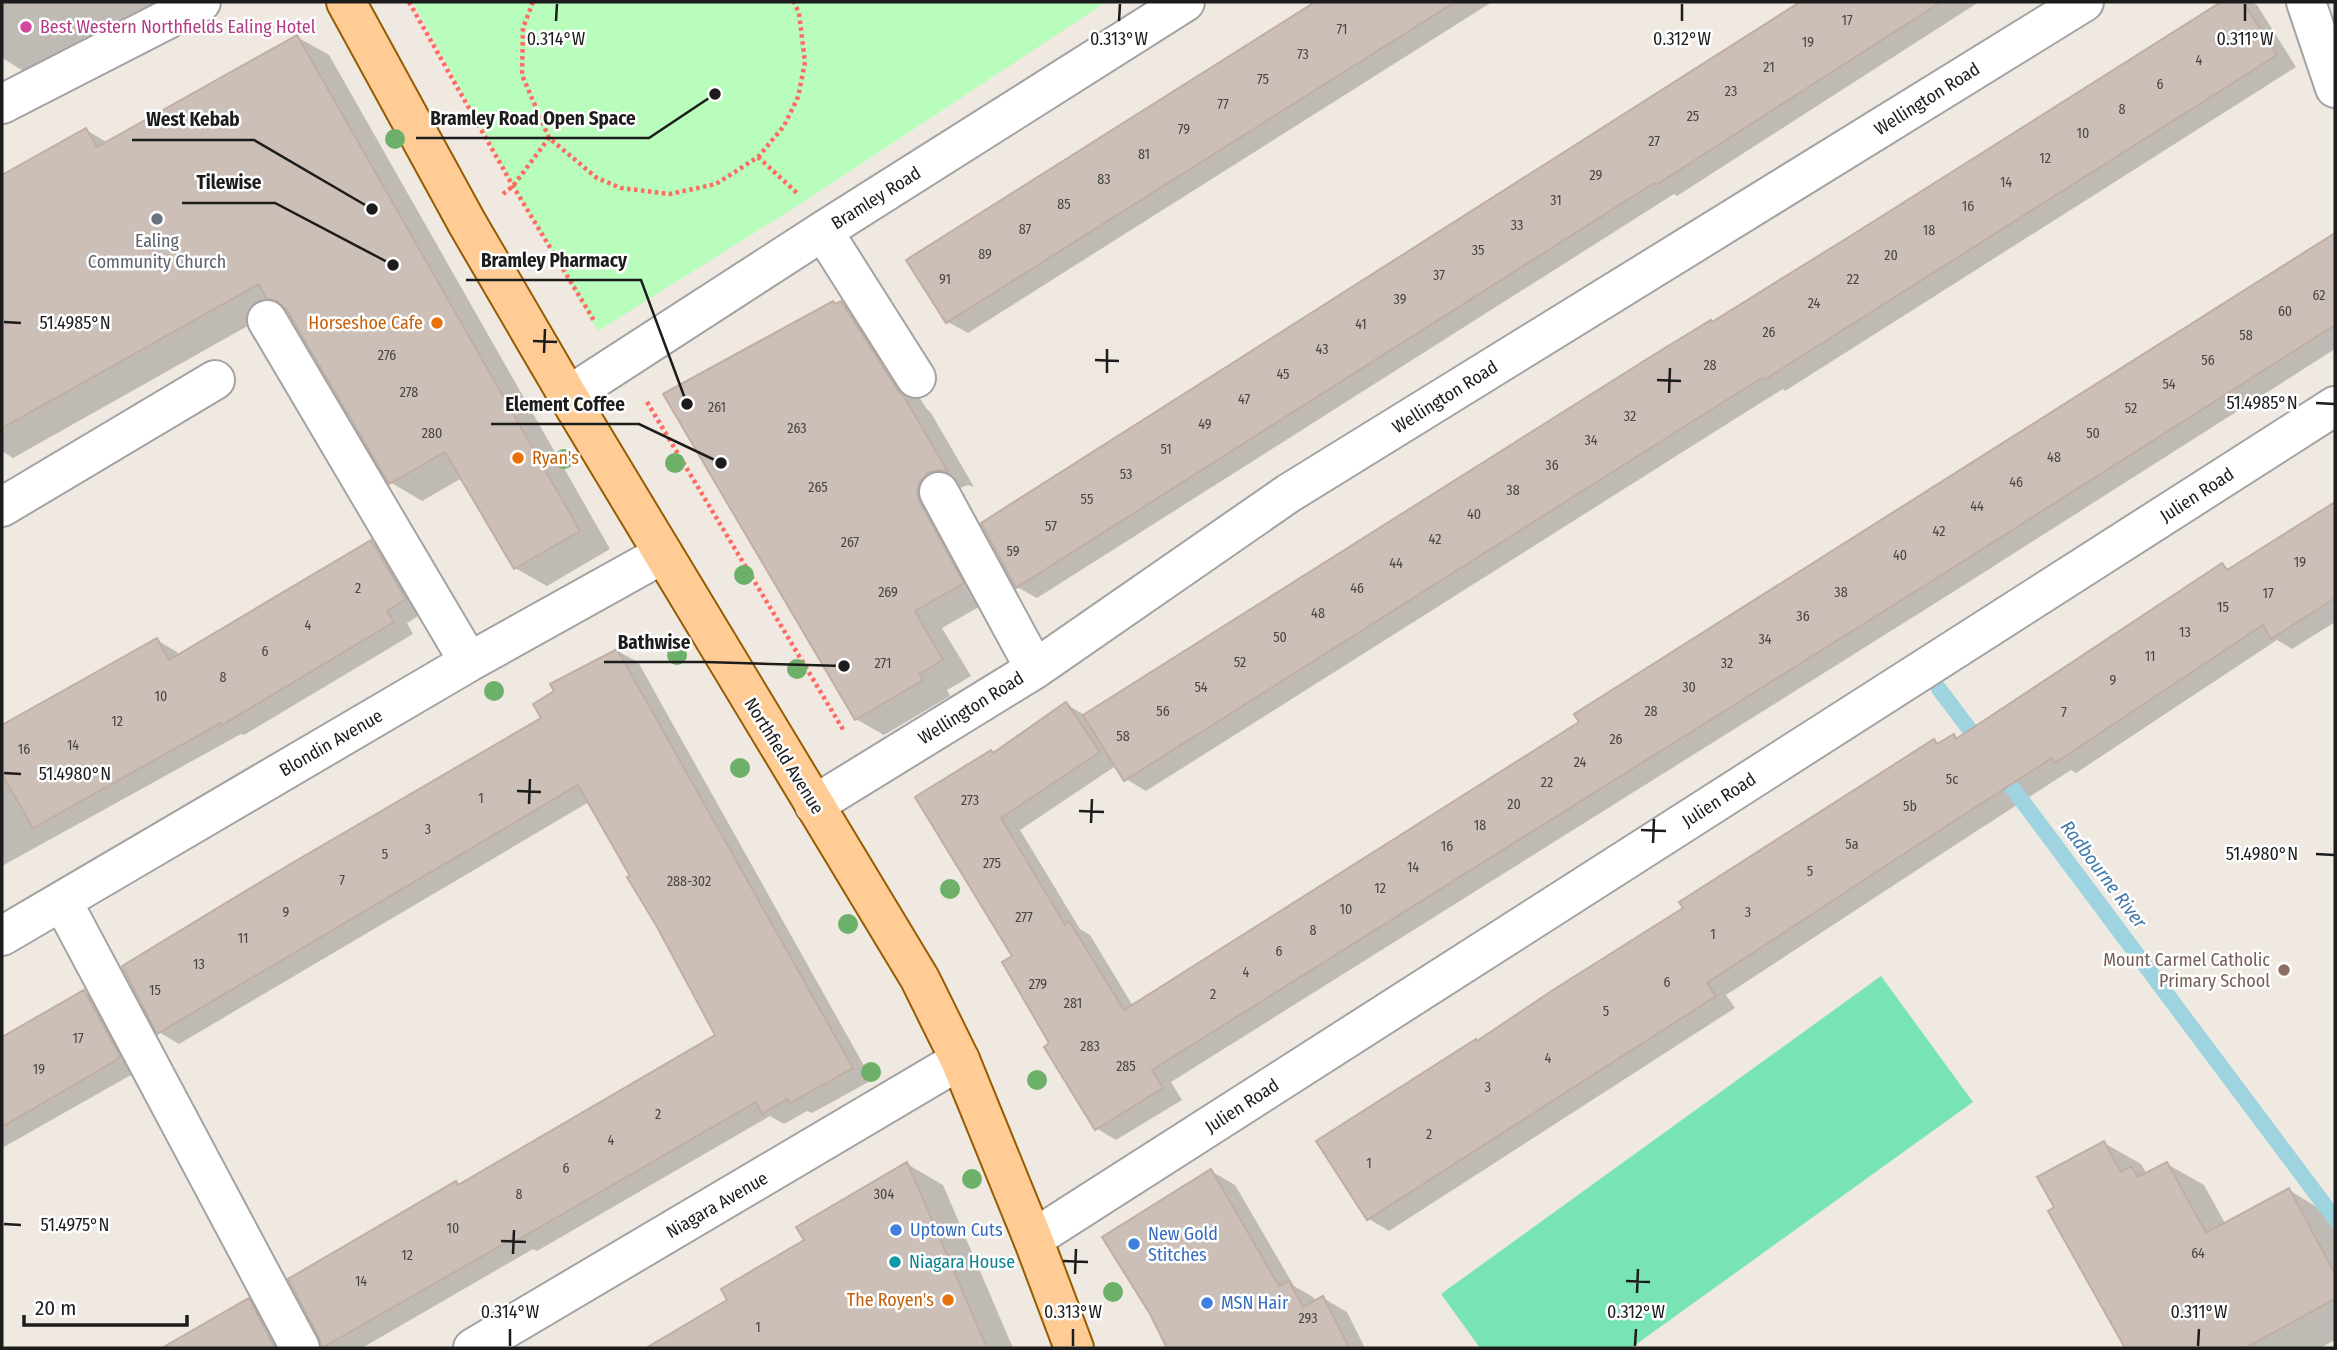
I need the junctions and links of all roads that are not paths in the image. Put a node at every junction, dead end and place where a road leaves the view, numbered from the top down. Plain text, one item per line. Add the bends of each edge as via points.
1 (201, 2) edge
2 (346, 2) edge
3 (1185, 2) edge
4 (2084, 2) edge
5 (2306, 2) edge
6 (2335, 88) edge
7 (2, 104) edge
8 (823, 231) junction
9 (267, 320) dead end
10 (916, 378) dead end
11 (215, 380) dead end
12 (568, 396) junction
13 (2335, 406) edge
14 (939, 492) dead end
15 (2, 507) edge
16 (663, 554) junction
17 (470, 662) junction
18 (1035, 668) junction
19 (814, 805) junction
20 (62, 901) junction
21 (2, 936) edge
22 (960, 1060) junction
23 (1033, 1239) junction
24 (300, 1348) edge
25 (472, 1348) edge
26 (1074, 1348) edge

1 - 7 street
2 - 12 main road, Northfield Avenue
3 - 8 street, Bramley Road
4 - 18 street, Wellington Road via 1289,494
5 - 6 street
8 - 10 street
8 - 12 street, Bramley Road
9 - 17 street
11 - 15 street
12 - 16 main road, Northfield Avenue
13 - 23 street, Julien Road
14 - 18 street
16 - 17 street, Blondin Avenue
16 - 19 main road, Northfield Avenue
17 - 20 street, Blondin Avenue
18 - 19 street, Wellington Road
19 - 22 main road, Northfield Avenue via 920,979
20 - 21 street, Blondin Avenue
20 - 24 street
22 - 23 main road, Northfield Avenue
22 - 25 street, Niagara Avenue
23 - 26 main road, Northfield Avenue

